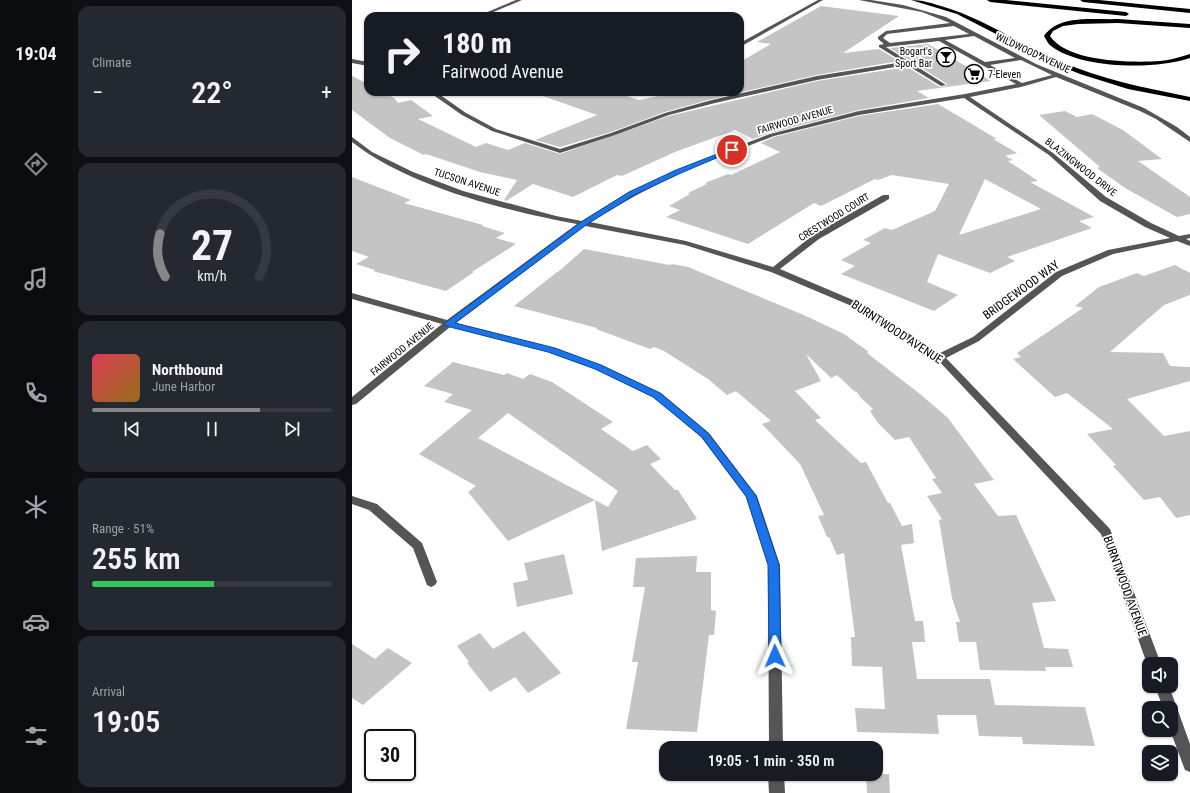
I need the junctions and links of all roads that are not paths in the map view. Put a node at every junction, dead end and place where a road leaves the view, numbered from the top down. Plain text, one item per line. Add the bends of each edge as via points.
1 (520, 0) edge
2 (821, 0) edge
3 (861, 0) edge
4 (914, 0) edge
5 (990, 0) edge
6 (1083, 0) edge
7 (1125, 0) edge
8 (1178, 4) dead end
9 (1190, 6) edge
10 (1190, 11) edge
11 (490, 12) edge
12 (1190, 17) edge
13 (1190, 21) edge
14 (955, 24) junction
15 (1190, 26) edge
16 (973, 35) junction
17 (940, 38) junction
18 (744, 43) edge
19 (889, 45) junction
20 (1190, 56) edge
21 (1020, 58) junction
22 (352, 61) edge
23 (364, 63) edge
24 (908, 63) junction
25 (984, 64) junction
26 (1056, 75) junction
27 (943, 85) dead end
28 (1021, 85) junction
29 (744, 94) edge
30 (438, 96) edge
31 (736, 96) edge
32 (965, 96) junction
33 (1190, 99) edge
34 (352, 139) edge
35 (1190, 140) edge
36 (886, 197) dead end
37 (584, 223) junction
38 (1190, 236) edge
39 (1177, 238) junction
40 (1190, 244) edge
41 (774, 270) junction
42 (352, 296) edge
43 (448, 324) junction
44 (940, 357) junction
45 (352, 402) edge
46 (352, 500) edge
47 (431, 582) dead end
48 (1151, 657) edge
49 (1178, 732) edge
50 (776, 741) edge
51 (1190, 765) edge
52 (776, 781) edge
53 (777, 793) edge

1 - 11 street
2 - 18 street
3 - 14 street, WILDWOOD AVENUE via 910,7
4 - 33 highway via 959,13 1082,73 1128,87
5 - 13 highway
6 - 10 highway
7 - 9 highway
8 - 12 highway
14 - 16 street, WILDWOOD AVENUE
14 - 19 street via 886,34 880,38
15 - 20 highway via 1118,21 1078,22 1062,24 1051,30 1047,36 1064,51 1087,58 1164,63 1176,62
16 - 17 street
16 - 21 street, WILDWOOD AVENUE
17 - 19 street
17 - 25 street
19 - 24 street via 881,46
21 - 25 street
21 - 26 street, WILDWOOD AVENUE
22 - 23 street
24 - 27 street
24 - 29 street via 817,78
25 - 28 street
26 - 28 street, FAIRWOOD AVENUE
26 - 35 street, WILDWOOD AVENUE via 1143,109
28 - 32 street, FAIRWOOD AVENUE
30 - 31 street via 494,130 560,151 667,114
32 - 37 street, FAIRWOOD AVENUE via 859,113 772,135 679,171 632,194
32 - 39 street, BLAZINGWOOD DRIVE via 1051,154 1103,199 1148,225
34 - 37 street, TUCSON AVENUE via 370,153 410,173 460,193
36 - 41 street, CRESTWOOD COURT via 816,238
37 - 41 street, BURNTWOOD AVENUE via 686,243
37 - 43 street, FAIRWOOD AVENUE
38 - 39 street, BRIDGEWOOD WAY
39 - 40 street, BLAZINGWOOD DRIVE
39 - 44 street, BRIDGEWOOD WAY via 1111,252 1059,274 976,339
41 - 44 street, BURNTWOOD AVENUE via 857,305
42 - 43 street
43 - 45 street, FAIRWOOD AVENUE
43 - 50 street via 552,350 598,367 657,395 705,435 751,496 774,565
44 - 48 street, BURNTWOOD AVENUE via 1106,532
46 - 47 street via 373,506 418,546
49 - 51 street
52 - 53 street

